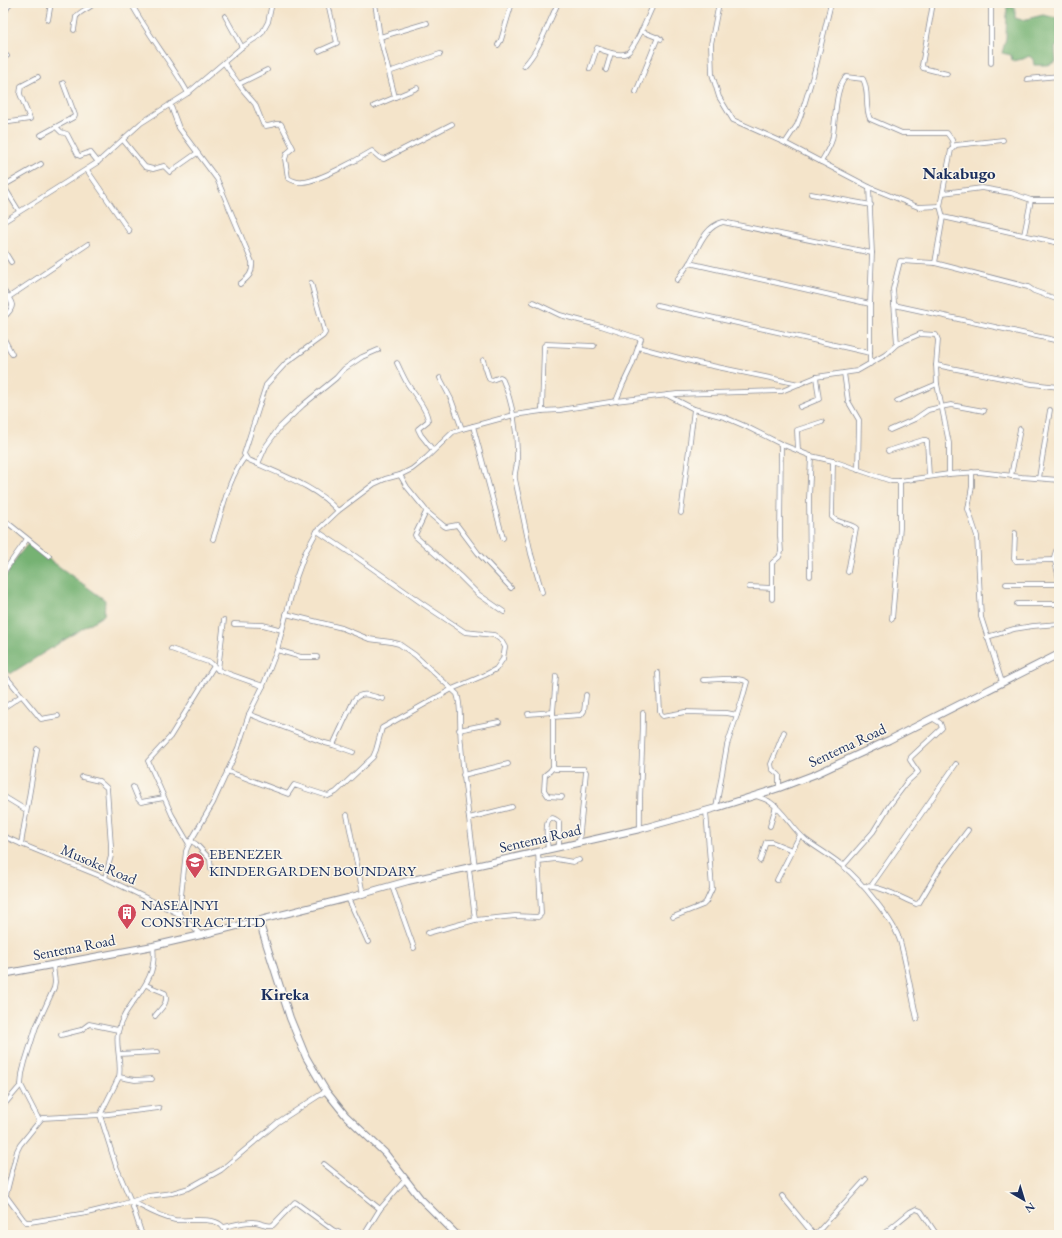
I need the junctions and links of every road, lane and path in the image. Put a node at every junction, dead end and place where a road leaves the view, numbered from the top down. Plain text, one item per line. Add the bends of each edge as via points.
1 (10, 3) edge
2 (51, 3) edge
3 (91, 3) edge
4 (131, 3) edge
5 (272, 3) edge
6 (328, 3) edge
7 (375, 3) edge
8 (512, 3) edge
9 (558, 3) edge
10 (654, 3) edge
11 (719, 3) edge
12 (832, 3) edge
13 (932, 3) edge
14 (991, 3) edge
15 (1058, 3) edge
16 (1059, 12) edge
17 (3, 15) edge
18 (225, 16) dead end
19 (48, 20) dead end
20 (427, 23) dead end
21 (74, 30) dead end
22 (641, 31) junction
23 (380, 37) junction
24 (498, 45) dead end
25 (242, 47) junction
26 (319, 51) dead end
27 (611, 53) junction
28 (440, 54) dead end
29 (224, 63) junction
30 (991, 63) dead end
31 (524, 66) dead end
32 (590, 69) dead end
33 (267, 70) dead end
34 (606, 70) dead end
35 (389, 72) junction
36 (948, 74) dead end
37 (1059, 76) edge
38 (38, 77) dead end
39 (1027, 79) dead end
40 (63, 82) dead end
41 (239, 84) junction
42 (417, 88) dead end
43 (636, 92) dead end
44 (188, 93) junction
45 (395, 96) junction
46 (170, 104) junction
47 (374, 106) dead end
48 (3, 123) edge
49 (452, 124) dead end
50 (56, 127) junction
51 (41, 135) dead end
52 (123, 140) junction
53 (1003, 140) dead end
54 (785, 143) junction
55 (953, 147) junction
56 (197, 153) junction
57 (98, 162) junction
58 (821, 162) junction
59 (41, 164) dead end
60 (87, 170) junction
61 (3, 186) edge
62 (869, 187) junction
63 (943, 193) junction
64 (811, 194) dead end
65 (1031, 200) junction
66 (1059, 200) edge
67 (871, 205) junction
68 (940, 206) junction
69 (19, 211) junction
70 (943, 217) junction
71 (3, 222) edge
72 (129, 231) dead end
73 (1024, 235) junction
74 (1059, 243) edge
75 (88, 244) dead end
76 (3, 249) edge
77 (872, 253) junction
78 (11, 262) dead end
79 (689, 263) junction
80 (935, 263) junction
81 (677, 280) dead end
82 (311, 283) dead end
83 (240, 284) dead end
84 (3, 290) edge
85 (9, 297) junction
86 (1059, 300) edge
87 (533, 302) dead end
88 (870, 304) junction
89 (657, 305) dead end
90 (894, 305) junction
91 (3, 318) edge
92 (3, 337) edge
93 (1059, 342) edge
94 (897, 344) junction
95 (594, 346) dead end
96 (638, 346) junction
97 (378, 350) dead end
98 (870, 353) junction
99 (12, 354) dead end
100 (483, 360) dead end
101 (397, 363) dead end
102 (870, 364) junction
103 (936, 365) junction
104 (844, 373) junction
105 (816, 376) junction
106 (440, 378) dead end
107 (800, 384) junction
108 (937, 384) junction
109 (1059, 387) edge
110 (667, 395) junction
111 (616, 401) junction
112 (897, 401) dead end
113 (800, 407) dead end
114 (941, 407) junction
115 (694, 409) junction
116 (1050, 410) dead end
117 (542, 411) junction
118 (984, 411) dead end
119 (514, 415) junction
120 (822, 422) dead end
121 (473, 426) junction
122 (462, 428) junction
123 (1020, 429) dead end
124 (890, 430) dead end
125 (781, 444) junction
126 (433, 450) junction
127 (798, 450) junction
128 (888, 451) dead end
129 (811, 456) junction
130 (245, 457) junction
131 (833, 461) junction
132 (258, 464) junction
133 (858, 470) junction
134 (972, 472) junction
135 (950, 474) junction
136 (400, 475) junction
137 (930, 476) junction
138 (1011, 476) junction
139 (1039, 478) junction
140 (1059, 480) edge
141 (900, 481) junction
142 (338, 511) junction
143 (426, 511) junction
144 (681, 513) dead end
145 (3, 519) edge
146 (317, 531) junction
147 (1015, 533) dead end
148 (504, 538) dead end
149 (27, 539) junction
150 (213, 539) dead end
151 (1059, 550) edge
152 (49, 556) dead end
153 (1055, 560) junction
154 (848, 572) dead end
155 (3, 574) edge
156 (810, 576) dead end
157 (1059, 579) edge
158 (1006, 584) dead end
159 (1059, 584) edge
160 (749, 587) dead end
161 (510, 588) dead end
162 (772, 588) junction
163 (542, 592) dead end
164 (772, 600) dead end
165 (1017, 604) dead end
166 (1059, 604) edge
167 (504, 612) dead end
168 (286, 614) junction
169 (892, 619) dead end
170 (224, 620) dead end
171 (234, 624) dead end
172 (1059, 624) edge
173 (282, 630) junction
174 (987, 638) junction
175 (171, 649) dead end
176 (277, 650) junction
177 (1059, 654) edge
178 (317, 657) dead end
179 (214, 666) junction
180 (218, 670) junction
181 (3, 673) edge
182 (658, 673) dead end
183 (556, 676) dead end
184 (703, 680) dead end
185 (1002, 682) junction
186 (263, 686) junction
187 (452, 689) junction
188 (586, 695) dead end
189 (21, 696) junction
190 (383, 699) dead end
191 (3, 708) edge
192 (553, 712) junction
193 (643, 713) dead end
194 (249, 714) junction
195 (528, 714) dead end
196 (58, 716) dead end
197 (737, 716) junction
198 (553, 717) junction
199 (932, 718) junction
200 (499, 722) dead end
201 (460, 730) junction
202 (784, 732) dead end
203 (333, 745) junction
204 (37, 749) dead end
205 (353, 752) dead end
206 (508, 764) dead end
207 (956, 764) dead end
208 (552, 767) junction
209 (227, 771) junction
210 (463, 774) junction
211 (82, 777) dead end
212 (134, 787) dead end
213 (779, 788) junction
214 (3, 796) edge
215 (756, 796) junction
216 (562, 797) dead end
217 (164, 798) junction
218 (776, 806) junction
219 (512, 807) dead end
220 (716, 808) junction
221 (26, 810) junction
222 (706, 811) junction
223 (347, 815) dead end
224 (469, 818) junction
225 (770, 826) dead end
226 (640, 828) junction
227 (968, 830) dead end
228 (800, 835) junction
229 (3, 836) edge
230 (190, 842) junction
231 (579, 842) junction
232 (21, 844) junction
233 (559, 847) junction
234 (548, 849) junction
235 (792, 850) junction
236 (538, 851) junction
237 (579, 860) dead end
238 (539, 861) junction
239 (760, 861) dead end
240 (843, 866) junction
241 (472, 867) junction
242 (211, 869) dead end
243 (105, 878) junction
244 (777, 880) dead end
245 (392, 886) junction
246 (863, 886) junction
247 (871, 886) junction
248 (363, 894) junction
249 (348, 898) junction
250 (179, 914) junction
251 (672, 917) dead end
252 (259, 920) junction
253 (475, 920) junction
254 (428, 933) dead end
255 (201, 935) junction
256 (368, 942) dead end
257 (153, 946) junction
258 (414, 948) dead end
259 (53, 965) junction
260 (3, 974) edge
261 (146, 986) junction
262 (155, 1016) dead end
263 (917, 1019) dead end
264 (118, 1030) junction
265 (61, 1035) dead end
266 (158, 1052) dead end
267 (119, 1054) junction
268 (119, 1078) junction
269 (152, 1079) dead end
270 (21, 1085) junction
271 (326, 1091) junction
272 (3, 1106) edge
273 (159, 1108) dead end
274 (100, 1115) junction
275 (39, 1120) junction
276 (324, 1164) dead end
277 (866, 1179) dead end
278 (405, 1180) junction
279 (6, 1196) junction
280 (782, 1196) dead end
281 (131, 1201) junction
282 (3, 1202) edge
283 (380, 1210) junction
284 (224, 1227) junction
285 (142, 1235) edge
286 (226, 1235) edge
287 (346, 1235) edge
288 (364, 1235) edge
289 (457, 1235) edge
290 (814, 1235) edge
291 (882, 1235) edge
292 (937, 1235) edge

1 - 17 street
2 - 19 street
3 - 21 street via 89,8 76,16
4 - 44 street via 140,21 176,71
5 - 25 street via 265,28
6 - 26 street via 338,43
7 - 23 street
8 - 24 street
9 - 31 street via 535,52
10 - 22 street
11 - 54 street via 711,44 712,74 719,98 733,120
12 - 54 street via 801,115
13 - 36 street via 922,65 923,68
14 - 30 street
15 - 16 street
18 - 25 street
20 - 23 street
22 - 27 street via 628,53
22 - 43 street via 660,38
23 - 35 street
25 - 29 street
27 - 32 street via 597,48
27 - 34 street
28 - 35 street
29 - 41 street
29 - 44 street
33 - 41 street
35 - 45 street
37 - 39 street
38 - 48 street via 21,86 20,94 30,118
40 - 50 street via 75,115
41 - 49 street via 255,104 262,124 281,124 293,148 285,159 288,178 295,182 316,179 372,151 384,159
42 - 45 street
44 - 46 street
45 - 47 street
46 - 52 street via 141,122
46 - 56 street via 179,128
50 - 51 street
50 - 57 street via 67,134 78,155 90,152
52 - 56 street via 145,167 153,169 164,166 170,172
52 - 57 street
53 - 55 street
54 - 58 street
55 - 58 street via 948,133 902,133 870,119 863,79 846,77 840,89 832,140
55 - 63 street
56 - 83 street via 216,180 252,262 252,270
57 - 60 street
58 - 62 street
59 - 61 street
60 - 69 street
60 - 72 street
61 - 69 street
62 - 67 street
62 - 68 street via 918,207
63 - 65 street via 982,188 1011,193
63 - 68 street
64 - 67 street
65 - 66 street
65 - 73 street
67 - 77 street
68 - 70 street
69 - 71 street
70 - 73 street
70 - 80 street
73 - 74 street
75 - 85 street
76 - 78 street
77 - 79 street via 723,222 708,230
77 - 88 street
79 - 81 street
79 - 88 street
80 - 86 street via 1028,287
80 - 90 street via 900,261 893,289
82 - 130 street via 325,333 286,363 266,385 244,452
84 - 85 street
85 - 91 street via 13,307
87 - 96 street via 560,315 641,340
88 - 98 street
89 - 98 street
90 - 93 street
90 - 94 street
92 - 99 street
94 - 102 street
94 - 103 street via 920,334 936,335
95 - 117 street via 544,346
96 - 107 street via 698,363
96 - 111 street
97 - 132 street via 362,357 344,370 303,405 279,428 266,446
98 - 102 street
100 - 119 street via 489,379 502,378
101 - 126 street via 428,418 428,421 418,429
102 - 104 street via 857,371
103 - 108 street
103 - 109 street
104 - 105 street
104 - 133 street via 848,401 859,420
105 - 107 street
105 - 113 street via 819,399
106 - 122 street
107 - 110 street via 782,391
108 - 112 street
108 - 114 street
110 - 111 street
110 - 115 street
111 - 117 street
114 - 118 street via 951,405
114 - 124 street via 928,410
114 - 135 street via 949,443
115 - 125 street via 733,421
115 - 144 street
116 - 139 street
117 - 119 street
119 - 121 street
119 - 163 street via 517,463 514,473 531,554
120 - 127 street via 797,430
121 - 122 street
121 - 148 street
122 - 126 street
123 - 138 street
125 - 127 street
125 - 162 street via 781,552 772,563
126 - 136 street via 419,464
127 - 129 street
128 - 137 street via 926,440
129 - 131 street
129 - 156 street
130 - 132 street
130 - 150 street via 232,478
131 - 133 street
131 - 154 street via 832,517 835,521 856,528
132 - 142 street via 317,492
133 - 141 street via 891,481
134 - 135 street
134 - 138 street
134 - 174 street via 968,510 976,536 981,617
135 - 137 street
136 - 142 street via 378,482
136 - 143 street
137 - 141 street
138 - 139 street
139 - 140 street
141 - 169 street via 900,528
142 - 146 street
143 - 161 street via 446,527 457,525
143 - 167 street via 416,537 478,594
145 - 149 street
146 - 168 street via 305,554
146 - 187 street via 465,632 494,635 501,640 505,647 503,659 496,669
147 - 153 street via 1016,561
149 - 152 street
149 - 155 street
151 - 153 street via 1055,553
153 - 157 street
158 - 159 street
160 - 162 street
162 - 164 street
165 - 166 street
168 - 173 street
168 - 187 street via 342,628 369,639 398,644 415,655
170 - 180 street
171 - 173 street via 263,625
172 - 174 street via 1014,629
173 - 176 street
174 - 185 street
175 - 179 street
176 - 178 street
176 - 186 street
177 - 185 main road, Sentema Road
179 - 180 street
179 - 217 street via 170,737 148,761
180 - 186 street
181 - 189 street
182 - 197 street via 660,711 664,716 685,712 727,713
183 - 192 street
184 - 197 street via 738,679 747,682
185 - 199 main road, Sentema Road
186 - 194 street
187 - 201 street via 459,700
187 - 209 street via 382,728 373,757 336,792 328,796 294,785 288,794
188 - 198 street via 581,715
189 - 191 street
189 - 196 street via 41,719
190 - 203 street via 362,694 358,696
192 - 195 street
192 - 198 street
193 - 226 street
194 - 203 street
194 - 209 street
197 - 220 street via 726,745
198 - 208 street
199 - 213 main road, Sentema Road via 816,774
199 - 240 street via 940,723 942,728 911,757 911,764 917,773 889,806 873,832
200 - 201 street
201 - 210 street
202 - 213 street via 771,764 772,769 779,775
203 - 205 street
204 - 221 street
206 - 210 street
207 - 247 street
208 - 216 street via 545,775 544,790 548,796
208 - 231 street via 584,768 586,772
209 - 230 street
210 - 224 street
211 - 243 street via 99,781 107,788 112,846
212 - 217 street via 141,802
213 - 215 main road, Sentema Road
214 - 221 street
215 - 218 street
215 - 220 main road, Sentema Road
217 - 230 street
218 - 225 street
218 - 228 street
219 - 224 street
220 - 222 main road, Sentema Road
221 - 232 street
222 - 226 main road, Sentema Road
222 - 251 street via 712,889 703,905
223 - 248 street
224 - 241 street
226 - 231 main road, Sentema Road
227 - 247 street via 941,866 919,903
228 - 235 street
228 - 240 street
229 - 232 street, Musoke Road
230 - 242 street via 196,844 210,859
230 - 250 street via 185,858
231 - 233 main road, Sentema Road
232 - 243 street, Musoke Road
233 - 234 main road, Sentema Road
233 - 234 street via 559,822 550,819 546,826
234 - 236 main road, Sentema Road
235 - 239 street via 766,842
235 - 244 street
236 - 238 street
236 - 241 main road, Sentema Road
237 - 238 street
238 - 253 street via 541,914 538,917 515,916
240 - 246 street
241 - 245 main road, Sentema Road
241 - 253 street
243 - 250 street, Musoke Road
245 - 248 main road, Sentema Road
245 - 258 street
246 - 247 street
246 - 263 street via 900,940
248 - 249 main road, Sentema Road
249 - 252 main road, Sentema Road
249 - 256 street
250 - 255 street, Musoke Road
252 - 255 main road, Sentema Road
252 - 271 main road via 298,1039
253 - 254 street
255 - 257 main road, Sentema Road
257 - 259 main road, Sentema Road
257 - 261 street via 155,957
259 - 260 main road, Sentema Road
259 - 270 street via 54,988 36,1027
261 - 262 street via 165,993 167,997 167,1001
261 - 264 street via 127,1011
264 - 265 street via 89,1024 81,1030
264 - 267 street
266 - 267 street
267 - 268 street
268 - 269 street
268 - 274 street
270 - 272 street
270 - 275 street
271 - 278 main road via 351,1121 385,1153
271 - 281 street via 278,1122 217,1173 183,1191
273 - 274 street
274 - 275 street
274 - 281 street via 120,1178
275 - 279 street via 17,1151
276 - 283 street
277 - 290 street
278 - 283 street
278 - 289 main road
279 - 281 street via 26,1222 87,1213
279 - 282 street
280 - 290 street
281 - 284 street via 173,1219 209,1220
281 - 285 street
283 - 288 street
284 - 286 street
284 - 287 street via 252,1222 273,1225 295,1202 333,1230
291 - 292 street via 916,1209 921,1211

